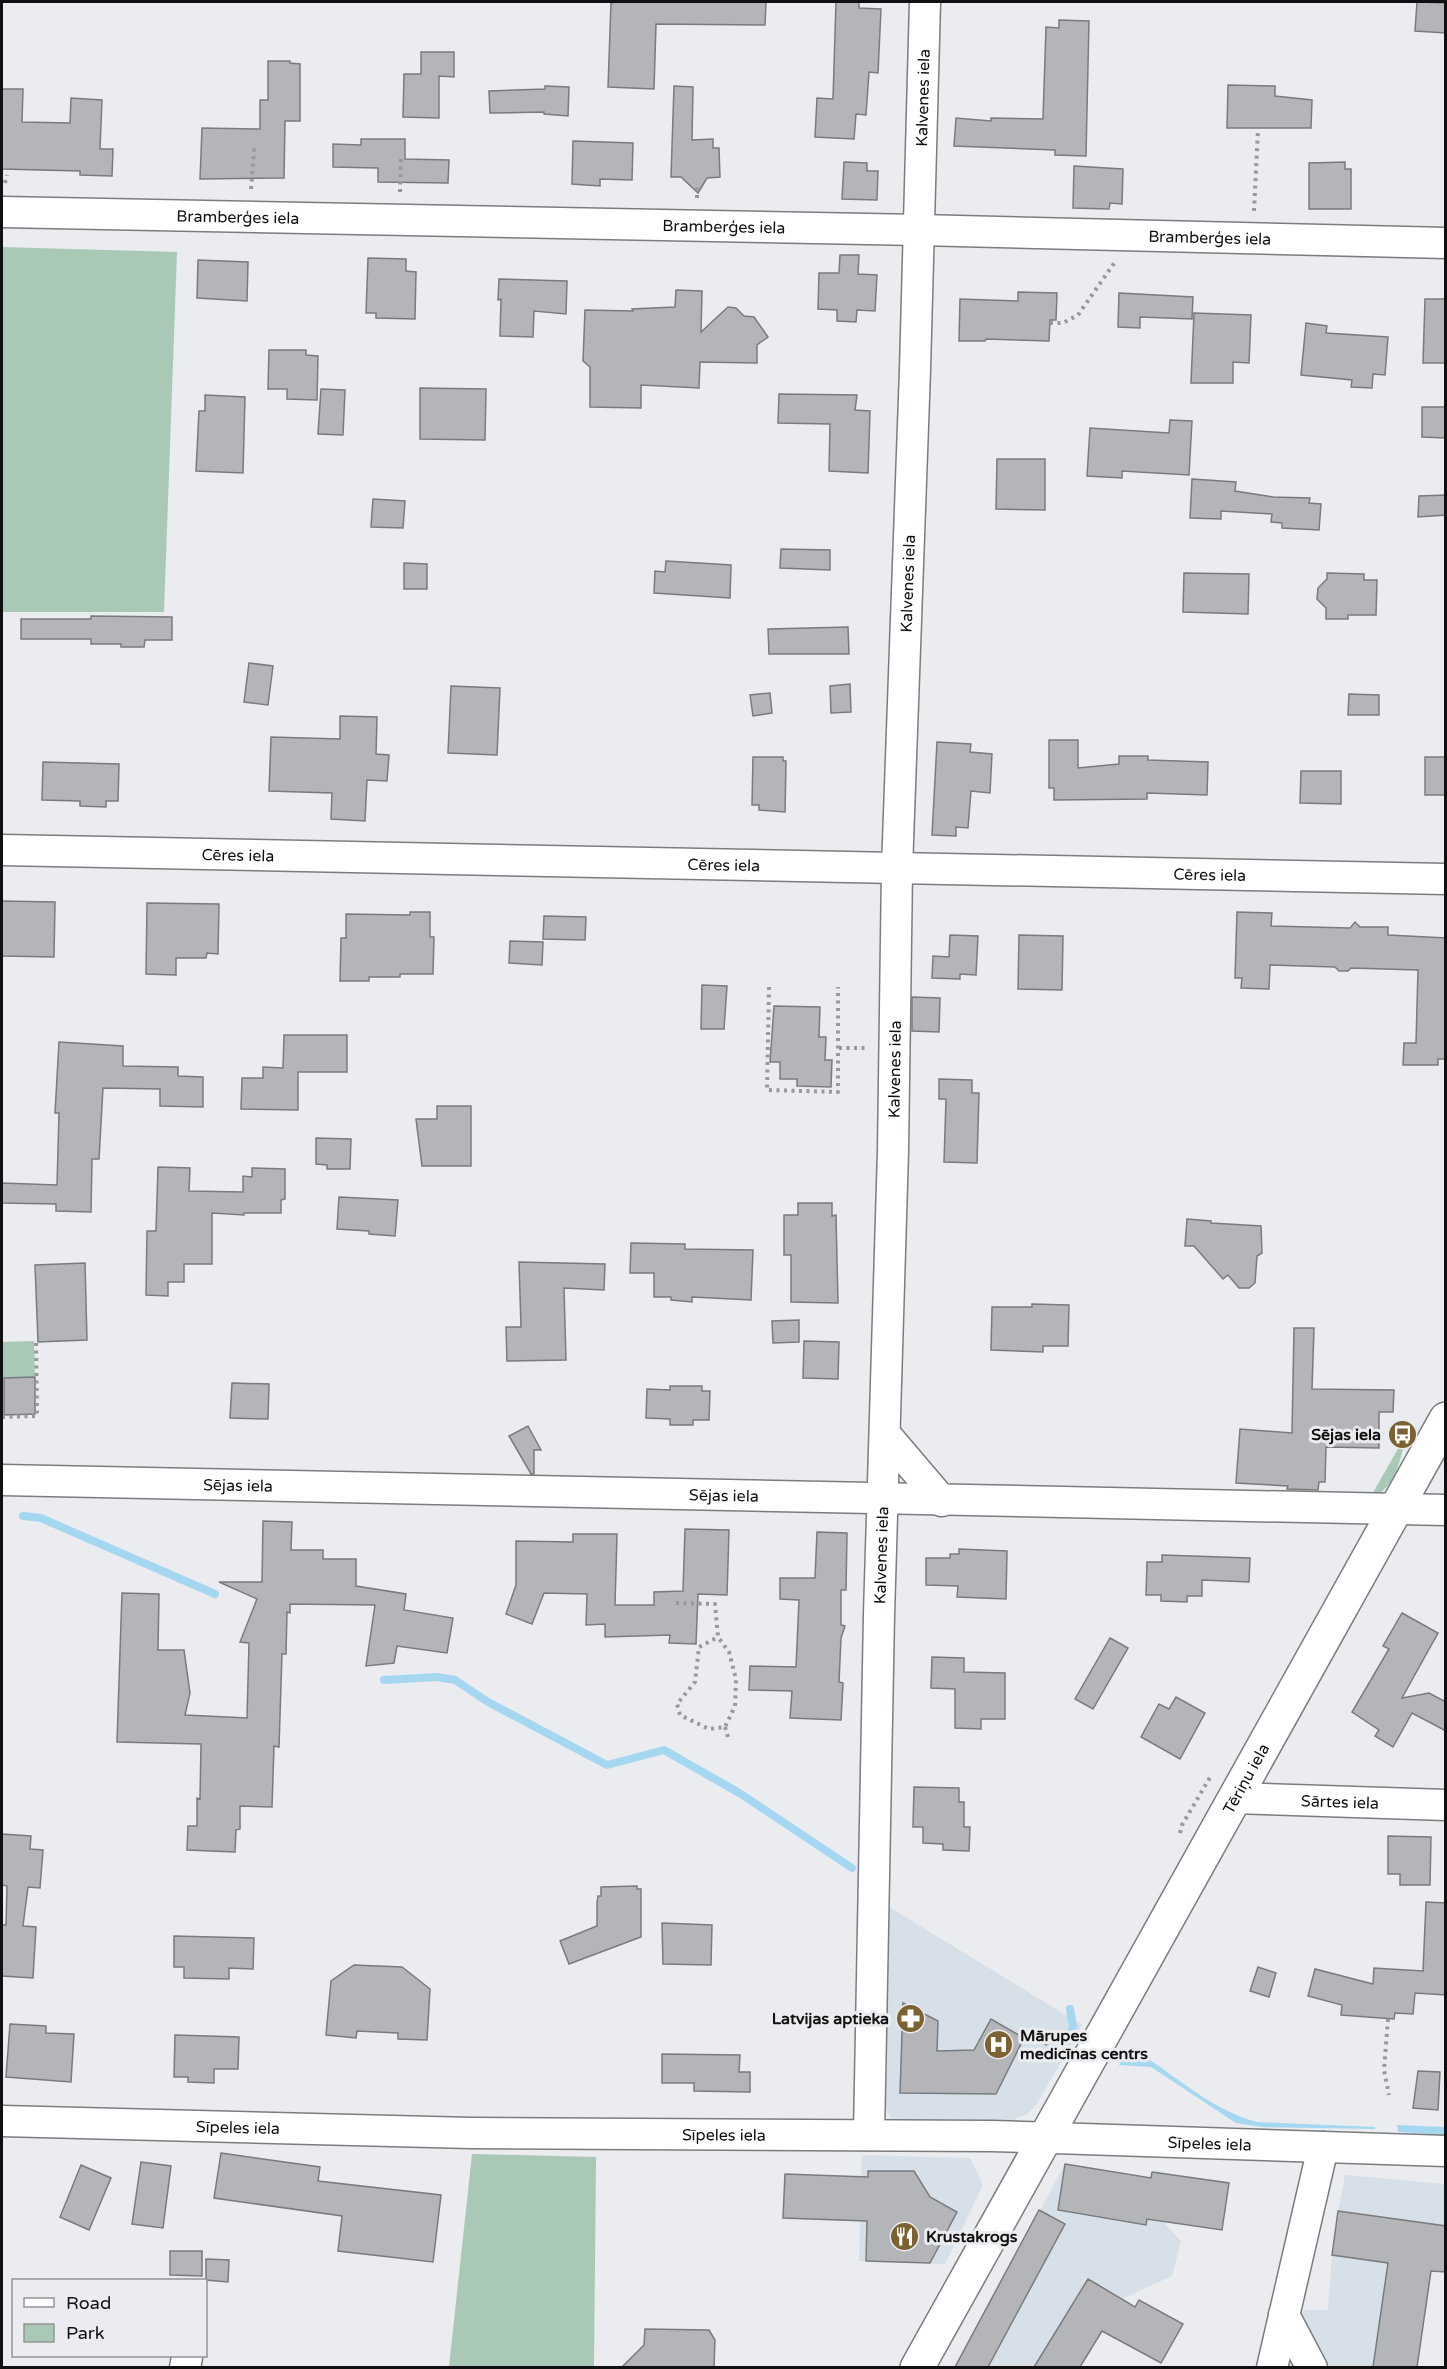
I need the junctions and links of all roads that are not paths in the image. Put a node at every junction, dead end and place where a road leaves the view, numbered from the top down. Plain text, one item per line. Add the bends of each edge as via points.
1 (925, 2) edge
2 (2, 212) edge
3 (919, 230) junction
4 (1446, 243) edge
5 (2, 850) edge
6 (897, 869) junction
7 (1446, 879) edge
8 (1446, 1419) edge
9 (885, 1434) junction
10 (2, 1480) edge
11 (884, 1500) junction
12 (942, 1501) junction
13 (1396, 1509) junction
14 (1446, 1510) edge
15 (1234, 1798) junction
16 (1446, 1805) edge
17 (2, 2121) edge
18 (869, 2135) junction
19 (1045, 2137) junction
20 (1323, 2147) junction
21 (1446, 2151) edge
22 (1284, 2315) junction
23 (917, 2367) edge
24 (1272, 2367) edge
25 (1312, 2367) edge

1 - 3 street, Kalvenes iela
2 - 3 street, Bramberģes iela
3 - 4 street, Bramberģes iela
3 - 6 street, Kalvenes iela
5 - 6 street, Cēres iela
6 - 7 street, Cēres iela
6 - 9 street, Kalvenes iela
8 - 13 main road, Tēriņu iela
9 - 11 street, Kalvenes iela
9 - 12 street
10 - 11 street, Sējas iela
11 - 12 street, Sējas iela
11 - 18 street, Kalvenes iela
12 - 13 street, Sējas iela
13 - 14 street, Sējas iela
13 - 15 main road, Tēriņu iela
15 - 16 street, Sārtes iela
15 - 19 main road, Tēriņu iela
17 - 18 street, Sīpeles iela via 471,2133
18 - 19 street, Sīpeles iela
19 - 20 street, Sīpeles iela
19 - 23 main road, Tēriņu iela
20 - 21 street, Sīpeles iela
20 - 22 street
22 - 24 street
22 - 25 street

